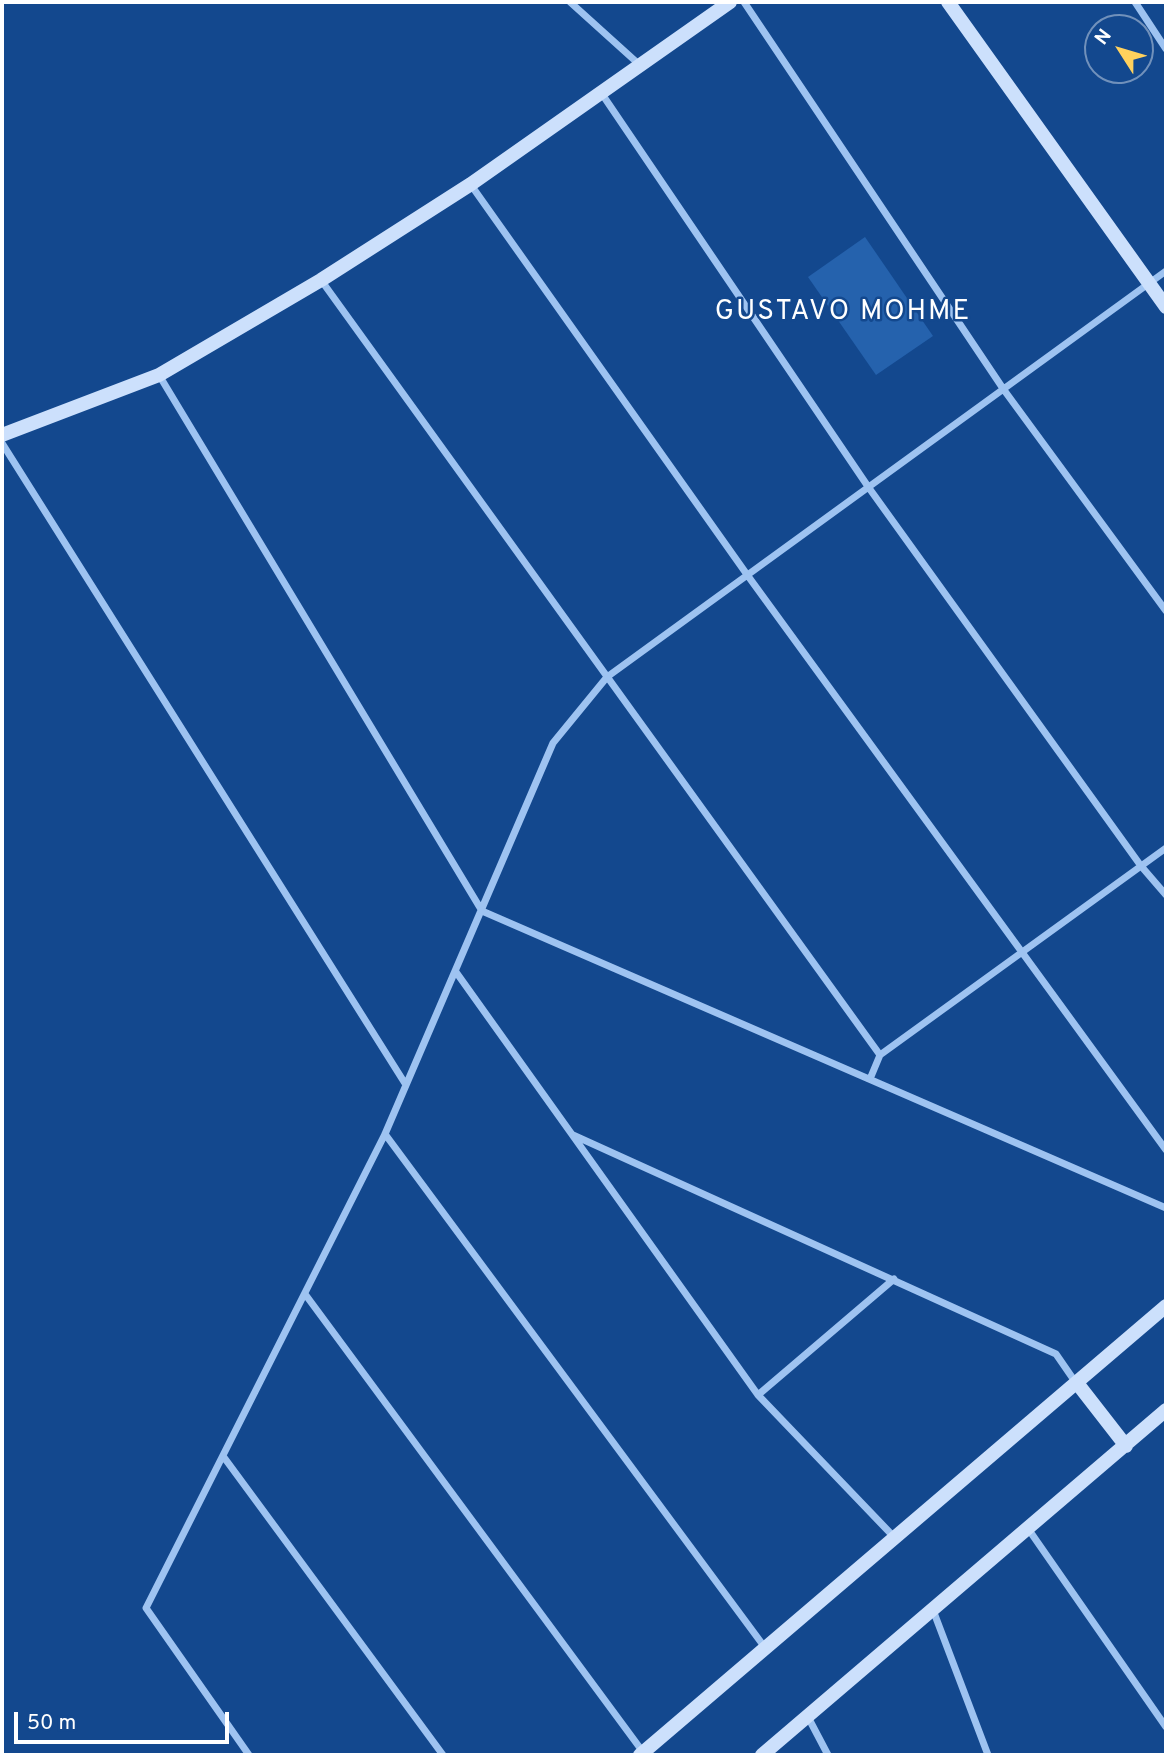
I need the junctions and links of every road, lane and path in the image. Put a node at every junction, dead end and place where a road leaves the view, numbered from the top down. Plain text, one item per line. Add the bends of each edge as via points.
1 (570, 2) edge
2 (730, 2) edge
3 (744, 2) edge
4 (948, 2) edge
5 (1136, 2) edge
6 (1166, 49) edge
7 (642, 66) junction
8 (602, 94) junction
9 (471, 184) junction
10 (1166, 271) edge
11 (321, 280) junction
12 (1149, 284) junction
13 (1166, 307) edge
14 (159, 375) junction
15 (1004, 390) junction
16 (2, 435) edge
17 (2, 443) edge
18 (869, 488) junction
19 (748, 576) junction
20 (1166, 611) edge
21 (607, 677) junction
22 (1166, 848) edge
23 (1141, 866) junction
24 (1166, 895) edge
25 (482, 911) junction
26 (1022, 952) junction
27 (456, 972) junction
28 (880, 1055) junction
29 (870, 1079) junction
30 (406, 1085) junction
31 (385, 1134) junction
32 (572, 1135) junction
33 (1166, 1150) edge
34 (1166, 1208) edge
35 (894, 1279) junction
36 (305, 1294) junction
37 (1166, 1306) edge
38 (1077, 1383) junction
39 (758, 1395) junction
40 (1166, 1410) edge
41 (1126, 1446) junction
42 (223, 1456) junction
43 (1029, 1530) junction
44 (896, 1539) junction
45 (932, 1609) junction
46 (766, 1650) junction
47 (807, 1716) junction
48 (1166, 1727) edge
49 (642, 1754) edge
50 (249, 1755) edge
51 (443, 1755) edge
52 (762, 1755) edge
53 (828, 1755) edge
54 (988, 1755) edge

1 - 7 street
2 - 7 street
3 - 15 street
4 - 12 street
5 - 6 street
7 - 8 street
8 - 9 street
8 - 18 street
9 - 11 street
9 - 19 street
10 - 12 street
11 - 14 street
11 - 21 street
12 - 13 street
12 - 15 street
14 - 16 street
14 - 25 street
15 - 18 street
15 - 20 street
17 - 30 street
18 - 19 street
18 - 23 street
19 - 21 street
19 - 26 street
21 - 25 street via 554,743
21 - 28 street
22 - 23 street
23 - 24 street
23 - 26 street
25 - 27 street
25 - 29 street
26 - 28 street
26 - 33 street
27 - 30 street
27 - 32 street
28 - 29 street
29 - 34 street
30 - 31 street
31 - 36 street
31 - 46 street
32 - 35 street
32 - 39 street
35 - 38 street via 1056,1354
35 - 39 street
36 - 42 street
36 - 49 street
37 - 38 street
38 - 41 street
38 - 44 street
39 - 44 street
40 - 41 street
41 - 43 street
42 - 50 street via 146,1608
42 - 51 street
43 - 45 street
43 - 48 street
44 - 46 street
45 - 47 street
45 - 54 street
46 - 49 street
47 - 52 street
47 - 53 street

